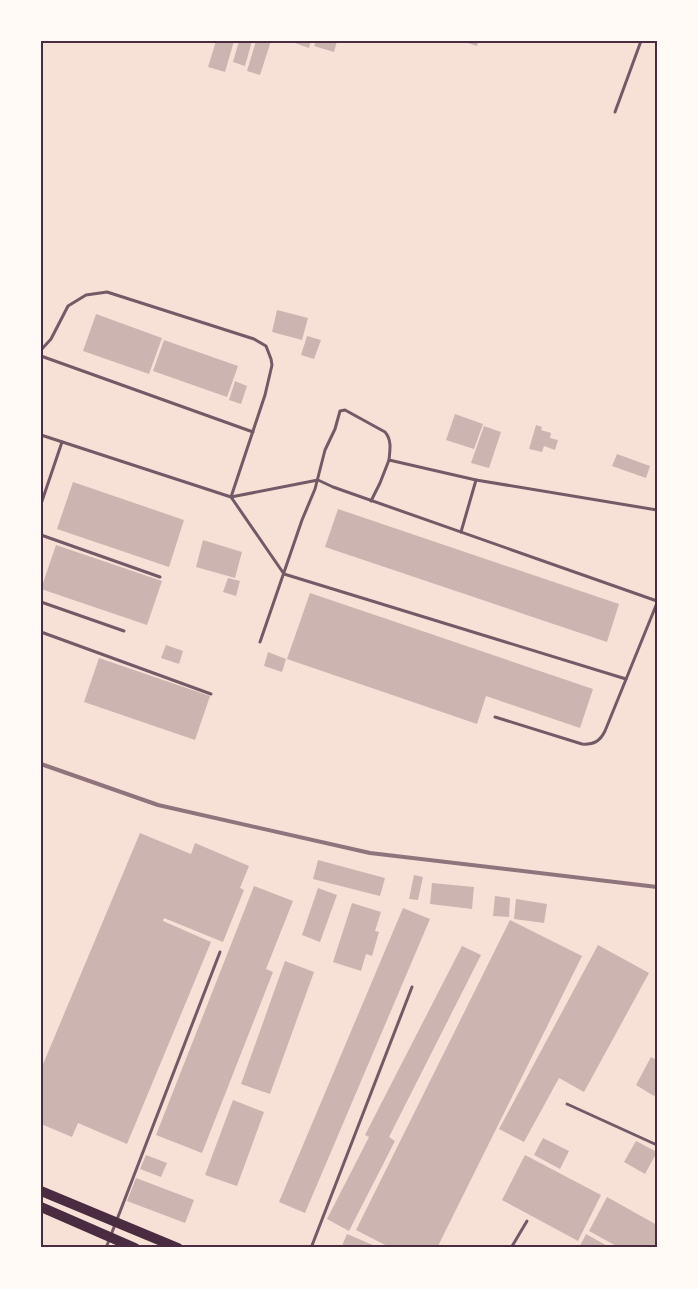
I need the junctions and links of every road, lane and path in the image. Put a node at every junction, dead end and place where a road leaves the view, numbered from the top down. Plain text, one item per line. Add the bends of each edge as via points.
1 (641, 41) edge
2 (615, 112) dead end
3 (41, 350) edge
4 (41, 356) edge
5 (253, 432) junction
6 (41, 436) edge
7 (62, 442) junction
8 (389, 460) junction
9 (318, 480) junction
10 (476, 480) junction
11 (232, 497) junction
12 (371, 501) junction
13 (41, 504) edge
14 (657, 510) edge
15 (461, 532) junction
16 (41, 535) edge
17 (284, 574) junction
18 (160, 577) dead end
19 (41, 602) edge
20 (657, 602) edge
21 (124, 631) dead end
22 (41, 632) edge
23 (260, 642) dead end
24 (626, 679) junction
25 (211, 694) dead end
26 (496, 718) dead end
27 (220, 952) dead end
28 (412, 987) dead end
29 (567, 1104) dead end
30 (657, 1145) edge
31 (41, 1191) edge
32 (41, 1208) edge
33 (527, 1221) dead end
34 (116, 1223) junction
35 (110, 1237) junction
36 (106, 1248) edge
37 (135, 1248) edge
38 (178, 1248) edge
39 (311, 1248) edge
40 (511, 1248) edge

1 - 2 lane
3 - 5 lane via 51,339 68,306 86,295 106,292 254,339 266,346 272,365
4 - 5 lane
5 - 11 lane
6 - 7 lane
7 - 11 lane
7 - 13 lane
8 - 9 lane via 391,444 385,432 342,410 325,450
8 - 10 lane
8 - 12 lane
9 - 11 lane
9 - 12 lane
9 - 17 lane
10 - 14 lane
10 - 15 lane
11 - 17 lane
12 - 15 lane
15 - 20 lane
16 - 18 lane
17 - 23 lane
17 - 24 lane
19 - 21 lane
20 - 24 lane
22 - 25 lane
24 - 26 lane via 602,737 592,744 582,744
27 - 34 lane
28 - 39 lane
29 - 30 lane
31 - 34 highway
32 - 35 highway
33 - 40 lane
34 - 35 lane
34 - 38 highway
35 - 36 lane
35 - 37 highway

